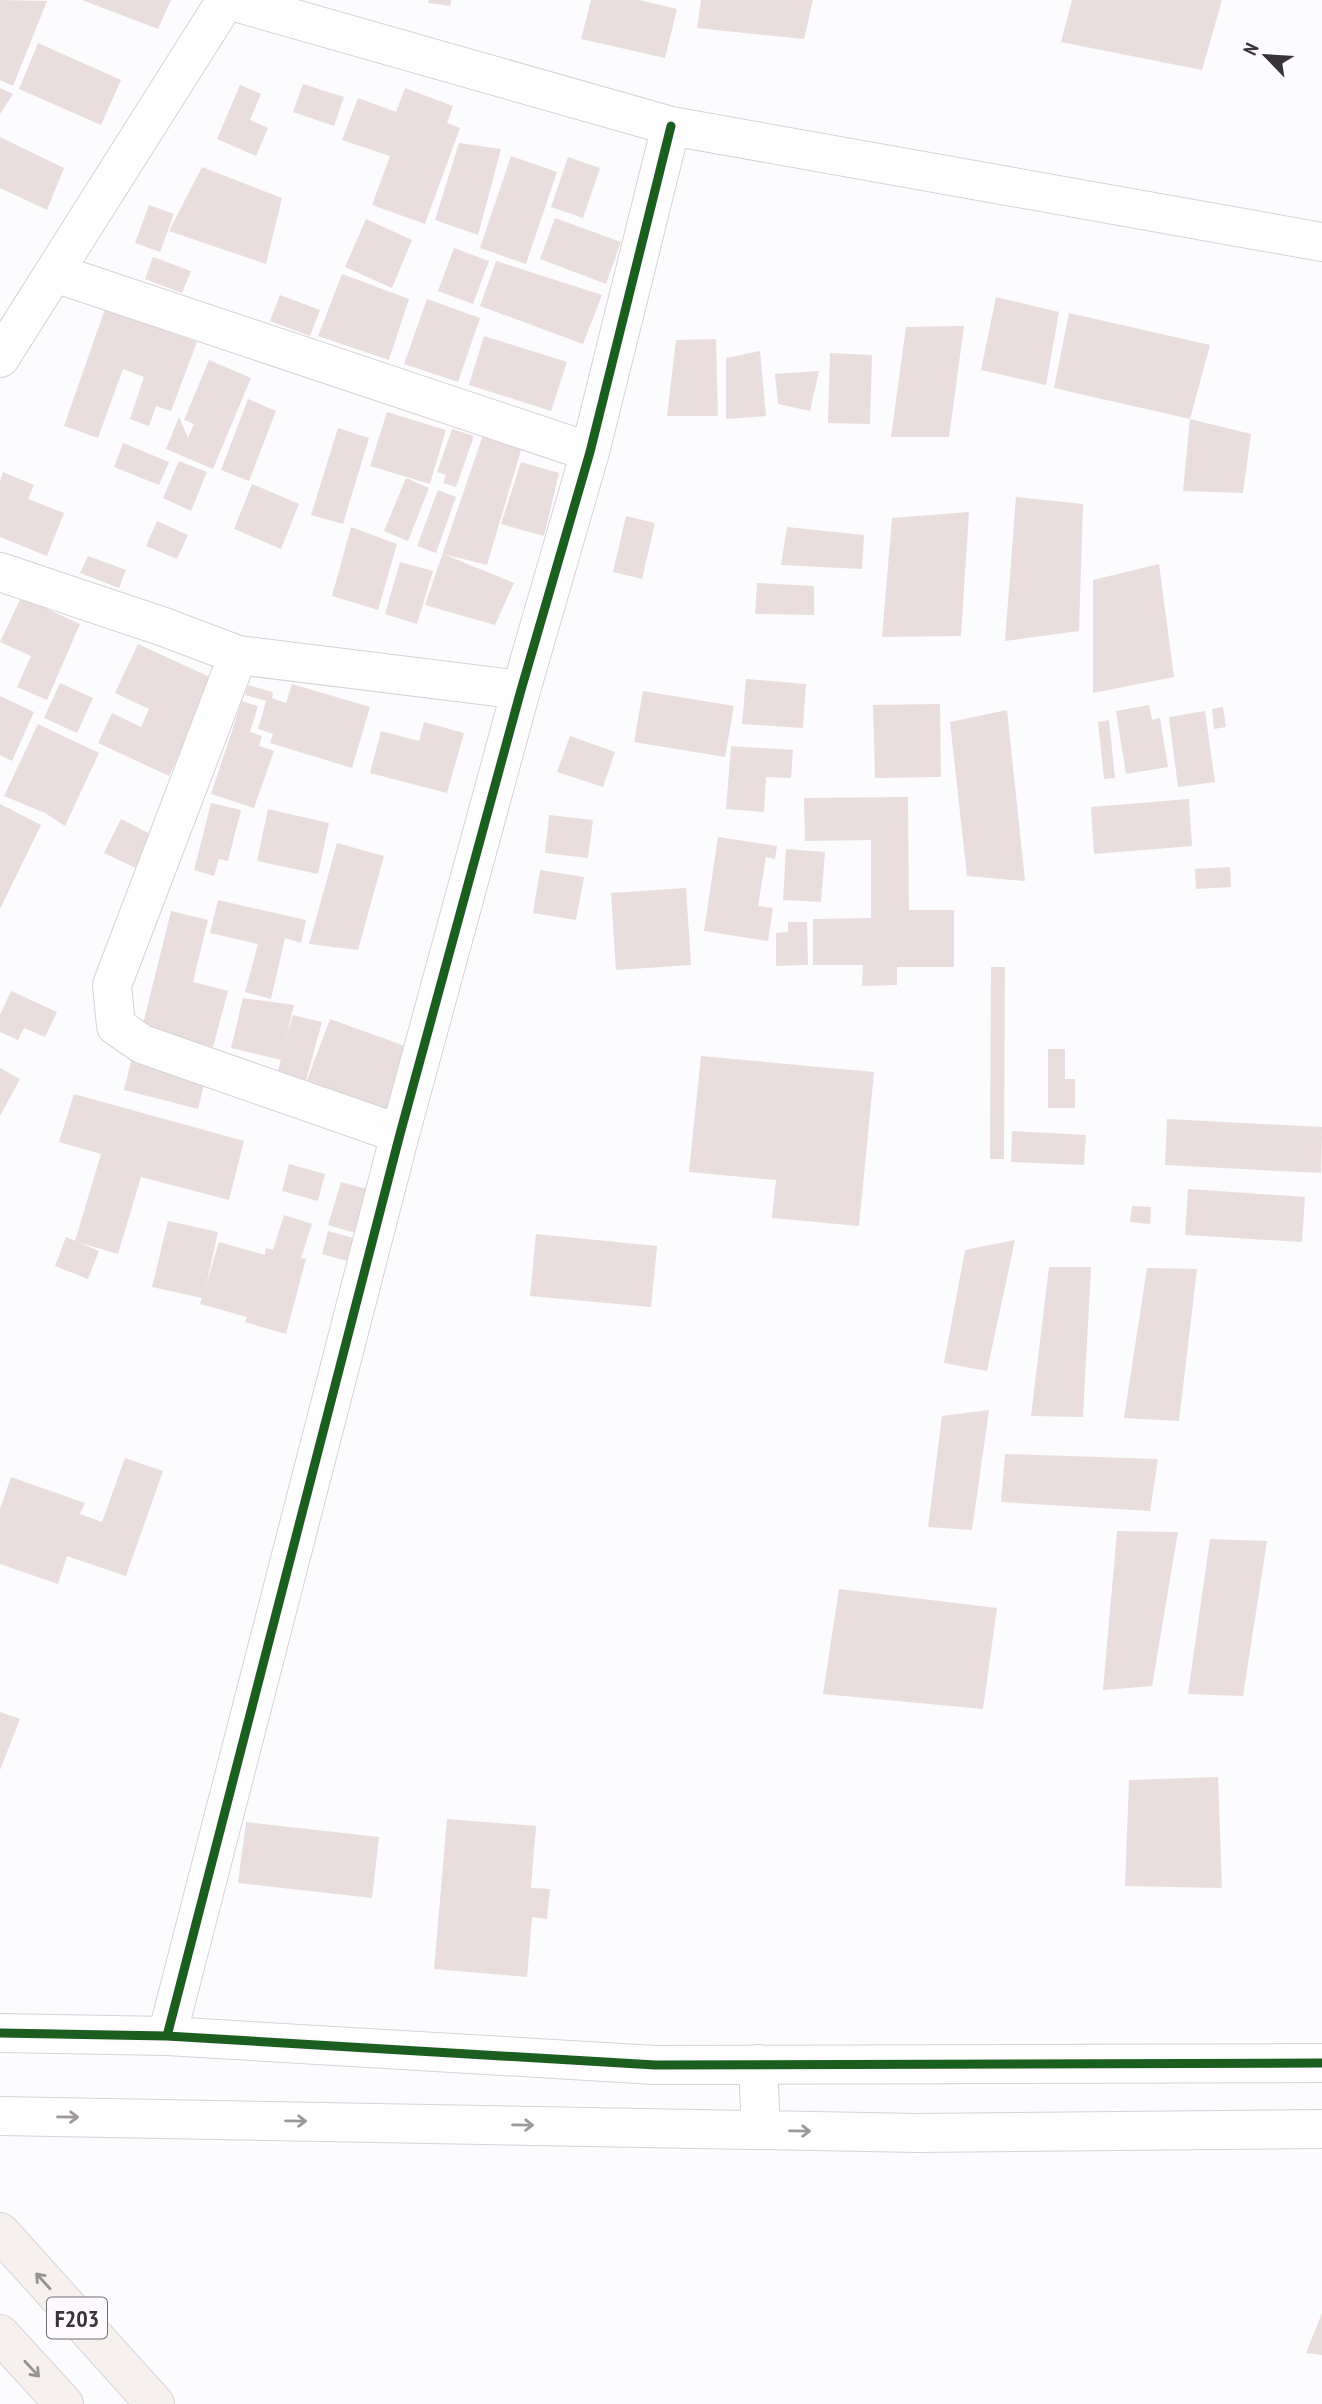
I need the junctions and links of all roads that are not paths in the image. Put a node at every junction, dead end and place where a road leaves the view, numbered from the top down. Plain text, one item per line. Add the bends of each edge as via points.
1 (227, 0) edge
2 (671, 126) junction
3 (1322, 242) edge
4 (55, 273) junction
5 (0, 358) edge
6 (590, 452) junction
7 (0, 572) edge
8 (238, 655) junction
9 (521, 690) junction
10 (400, 1134) junction
11 (0, 2032) edge
12 (167, 2036) junction
13 (1322, 2063) edge
14 (758, 2064) junction
15 (0, 2116) edge
16 (1322, 2129) edge
17 (761, 2130) junction
18 (0, 2232) edge
19 (0, 2334) edge
20 (64, 2404) edge
21 (155, 2404) edge

1 - 2 street
1 - 4 street
2 - 3 street
2 - 6 street
4 - 5 street
4 - 6 street
6 - 9 street
7 - 8 street
8 - 9 street
8 - 10 street via 112,985 116,1026 142,1044
9 - 10 street
10 - 12 street
11 - 12 street
12 - 14 street via 655,2064
13 - 14 street
14 - 17 street
15 -> 17 street
17 -> 16 street
21 -> 18 main road, F203
19 -> 20 main road, F203

